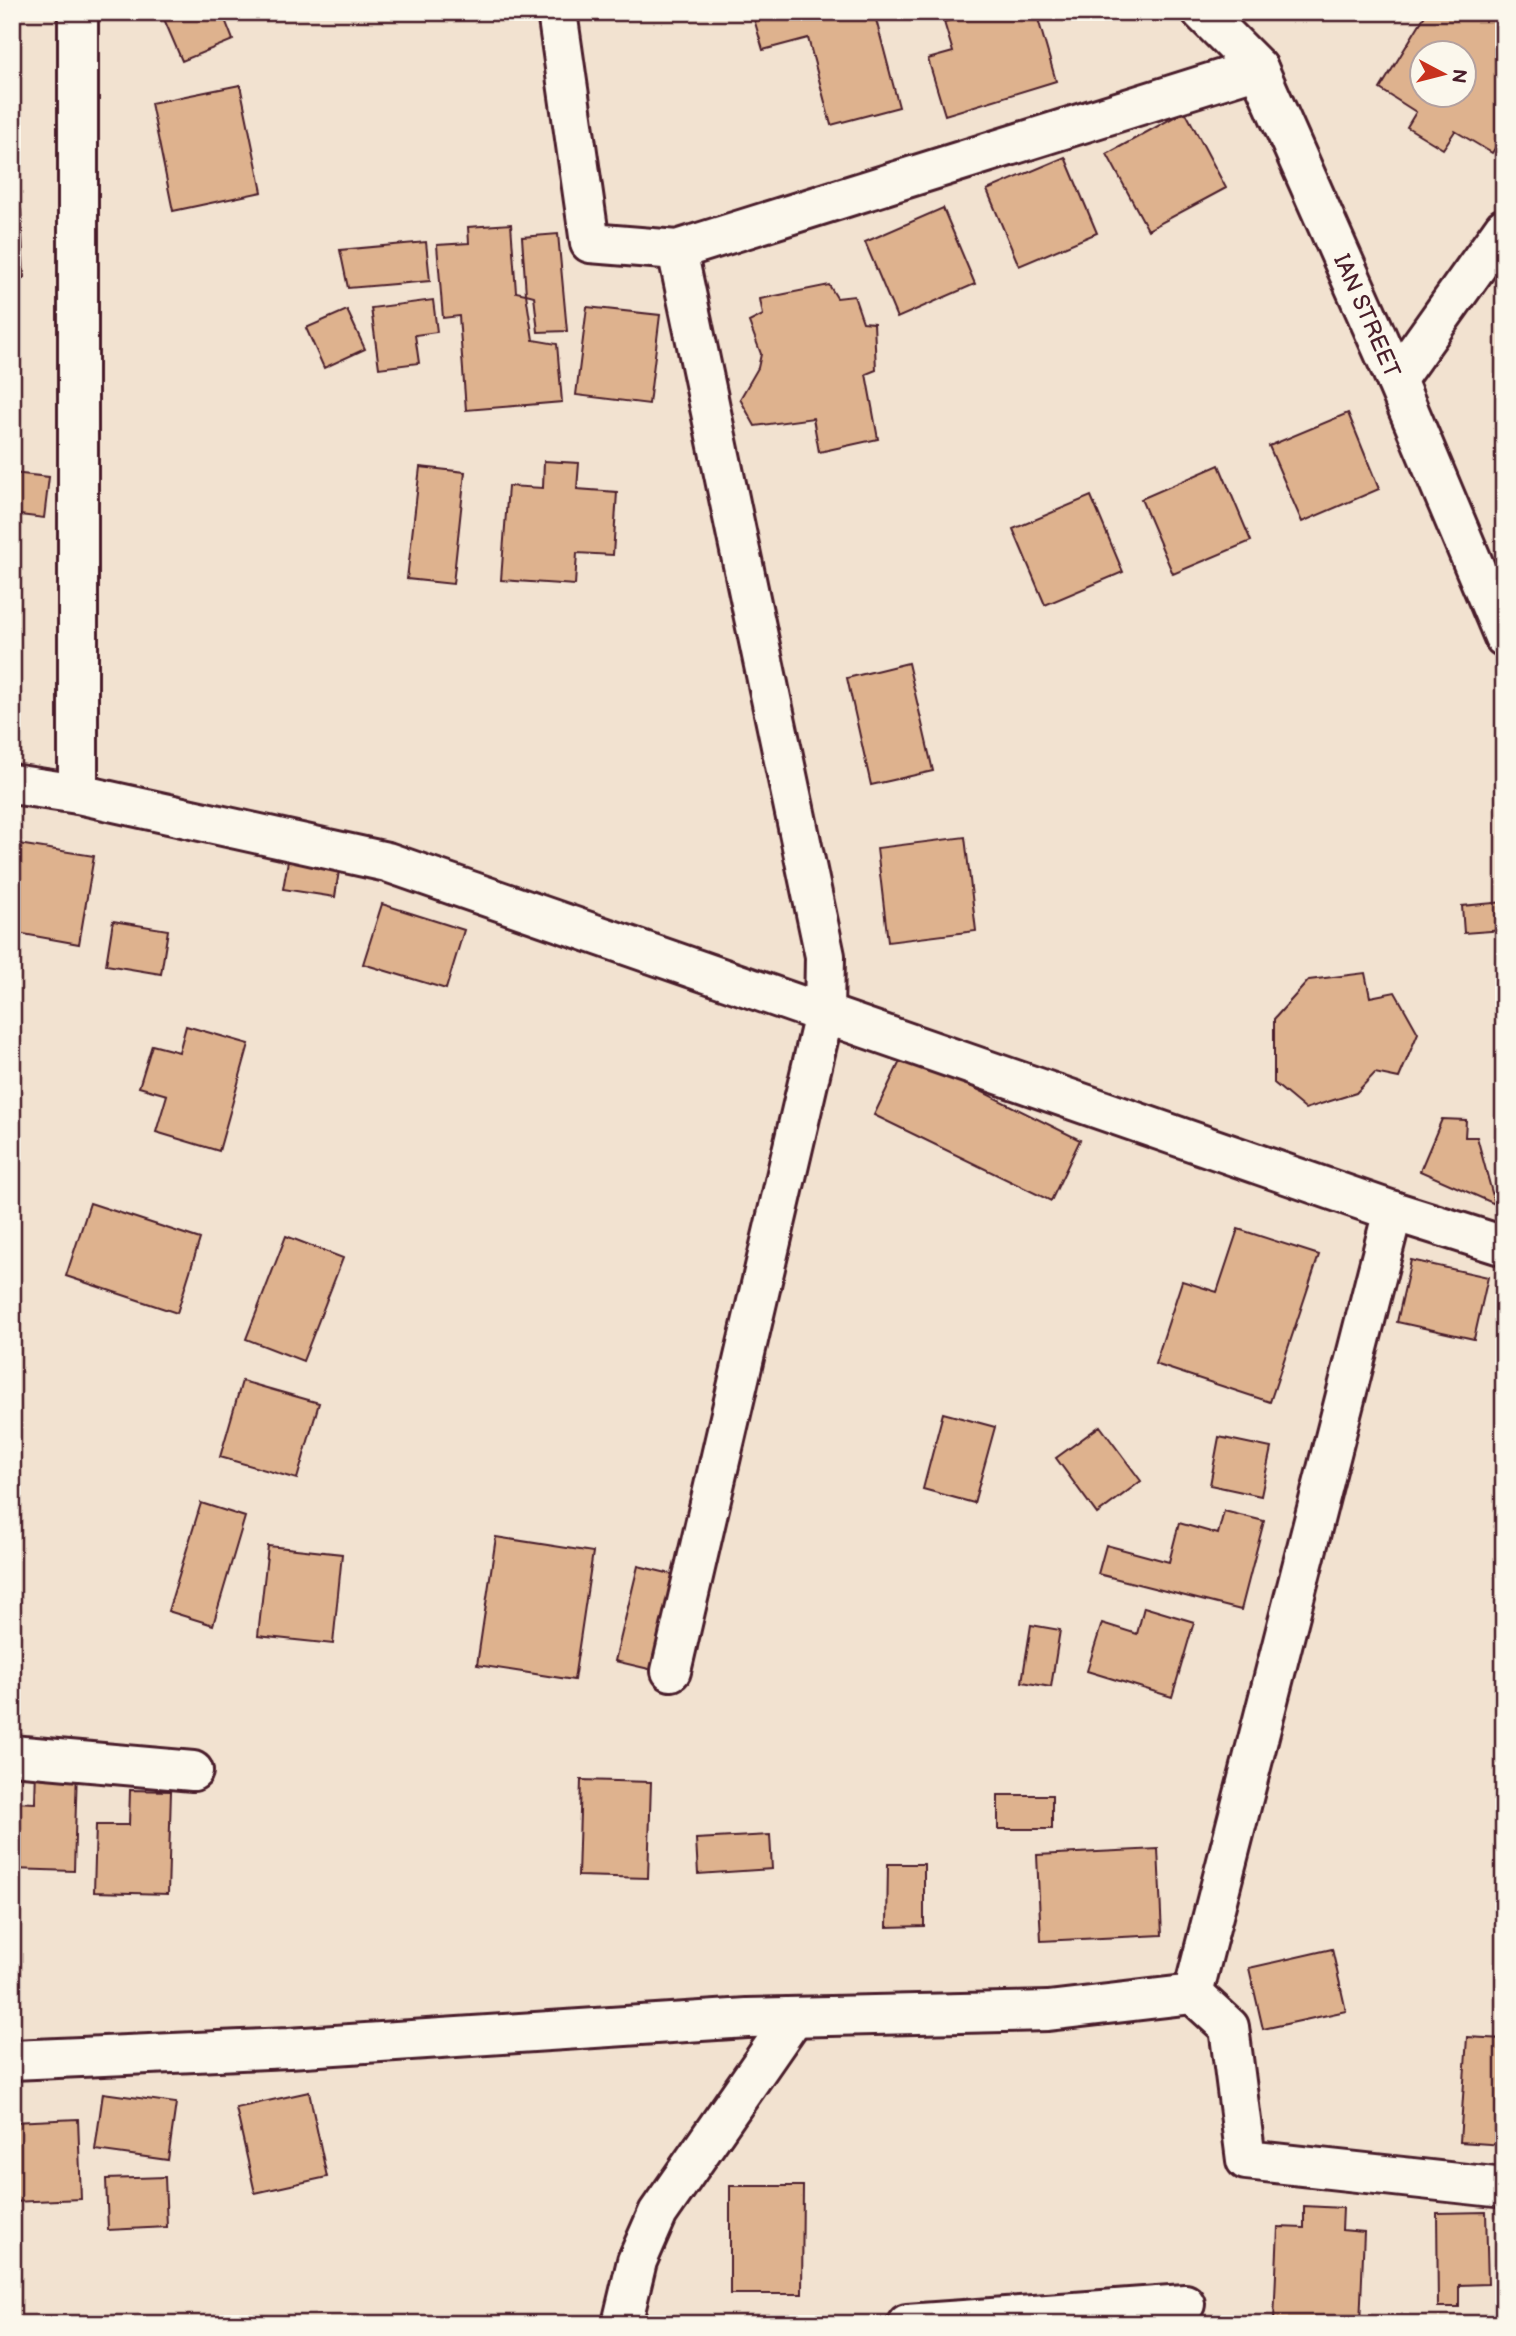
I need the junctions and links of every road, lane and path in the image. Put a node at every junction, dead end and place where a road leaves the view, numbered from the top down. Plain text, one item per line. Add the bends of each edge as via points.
1 (78, 12) edge
2 (557, 12) edge
3 (1202, 12) edge
4 (1258, 68) junction
5 (1504, 228) edge
6 (677, 250) junction
7 (1396, 380) junction
8 (1504, 637) edge
9 (12, 784) edge
10 (78, 794) junction
11 (824, 1014) junction
12 (1393, 1211) junction
13 (1504, 1246) edge
14 (671, 1671) dead end
15 (12, 1755) edge
16 (193, 1771) dead end
17 (1193, 1994) junction
18 (794, 2017) junction
19 (12, 2060) edge
20 (1504, 2188) edge
21 (1185, 2304) dead end
22 (622, 2324) edge
23 (907, 2324) edge

1 - 10 street
2 - 6 street via 590,243
3 - 4 street, IAN STREET
4 - 6 street
4 - 7 street, IAN STREET
5 - 7 street
6 - 11 street via 825,956
7 - 8 street, IAN STREET
9 - 10 street
10 - 11 street via 387,862
11 - 12 street
11 - 14 street
12 - 13 street
12 - 17 street
15 - 16 street
17 - 18 street via 1048,2011
17 - 20 street via 1229,2027 1246,2160
18 - 19 street
18 - 22 street via 658,2213 637,2261
21 - 23 street

